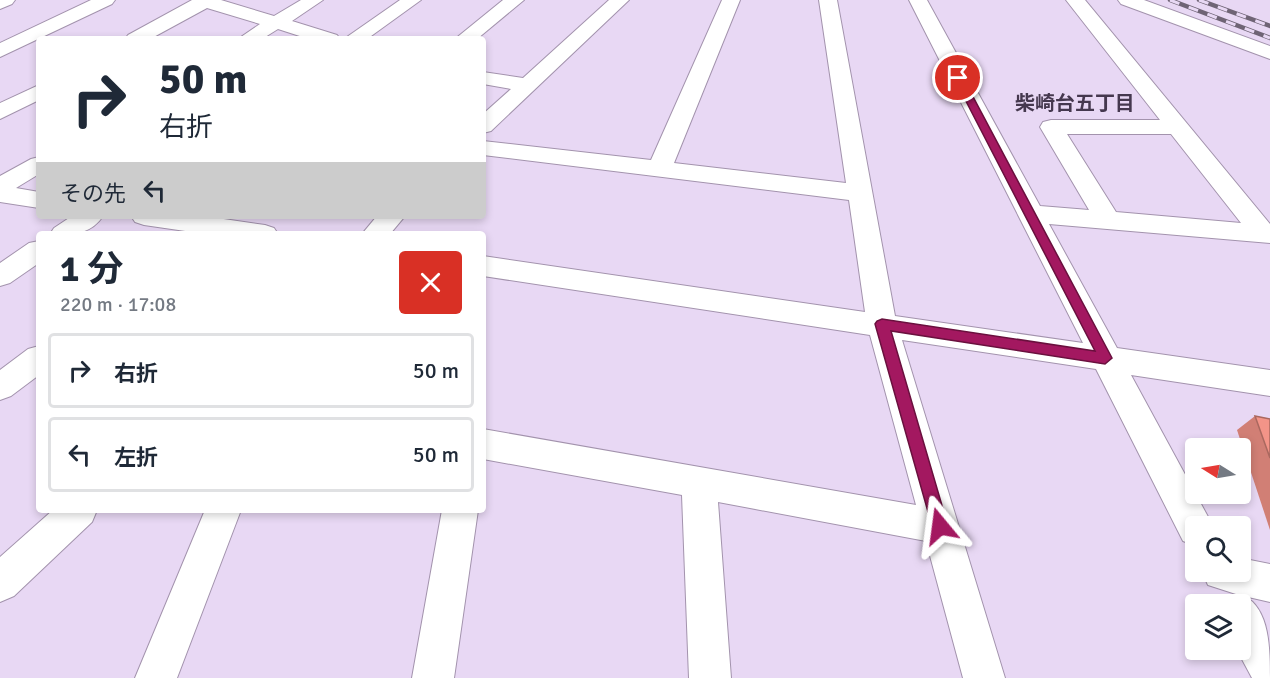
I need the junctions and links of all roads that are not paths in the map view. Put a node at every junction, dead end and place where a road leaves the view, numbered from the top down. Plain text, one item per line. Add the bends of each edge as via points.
1 (6, 0) edge
2 (106, 0) edge
3 (205, 0) edge
4 (314, 0) edge
5 (412, 0) edge
6 (515, 0) edge
7 (620, 0) edge
8 (731, 0) edge
9 (828, 0) edge
10 (918, 0) edge
11 (1075, 0) edge
12 (1126, 0) edge
13 (0, 3) edge
14 (276, 22) junction
15 (140, 36) edge
16 (254, 36) edge
17 (320, 36) edge
18 (358, 36) edge
19 (469, 36) edge
20 (0, 51) edge
21 (1268, 53) edge
22 (486, 78) edge
23 (529, 85) junction
24 (36, 93) edge
25 (0, 112) edge
26 (486, 123) edge
27 (1178, 127) junction
28 (486, 148) edge
29 (36, 166) edge
30 (659, 169) junction
31 (0, 187) edge
32 (861, 193) junction
33 (0, 194) edge
34 (36, 200) edge
35 (1030, 214) junction
36 (86, 219) edge
37 (167, 219) edge
38 (389, 219) edge
39 (1108, 221) junction
40 (220, 226) edge
41 (68, 231) edge
42 (248, 231) edge
43 (378, 231) edge
44 (1267, 234) edge
45 (36, 252) edge
46 (486, 266) edge
47 (0, 276) edge
48 (882, 324) junction
49 (1105, 358) junction
50 (36, 360) edge
51 (1270, 383) edge
52 (0, 387) edge
53 (486, 445) edge
54 (699, 481) junction
55 (75, 513) edge
56 (222, 513) edge
57 (460, 513) edge
58 (1189, 516) edge
59 (940, 526) junction
60 (1251, 579) edge
61 (0, 583) edge
62 (1270, 583) edge
63 (1251, 634) edge
64 (1270, 669) edge
65 (156, 678) edge
66 (433, 678) edge
67 (710, 678) edge
68 (984, 678) edge

1 - 13 street
2 - 20 street
3 - 14 street
3 - 15 street
4 - 14 street
5 - 18 street
6 - 19 street
7 - 23 street
8 - 30 street
9 - 32 street
10 - 35 street
11 - 27 street
12 - 21 street
14 - 16 street
14 - 17 street
22 - 23 street
23 - 26 street
24 - 25 street
27 - 39 street via 1051,127
27 - 44 street
28 - 30 street
29 - 31 street
30 - 32 street
32 - 48 street
33 - 34 street
35 - 39 street
35 - 49 street
36 - 41 street
37 - 40 street
38 - 43 street
39 - 44 street
40 - 42 street
45 - 47 street
46 - 48 street
48 - 49 street
48 - 59 street
49 - 51 street
49 - 58 street
50 - 52 street
53 - 54 street
54 - 59 street
54 - 67 street
55 - 61 street
56 - 65 street
57 - 66 street
59 - 68 street
60 - 62 street
63 - 64 street

